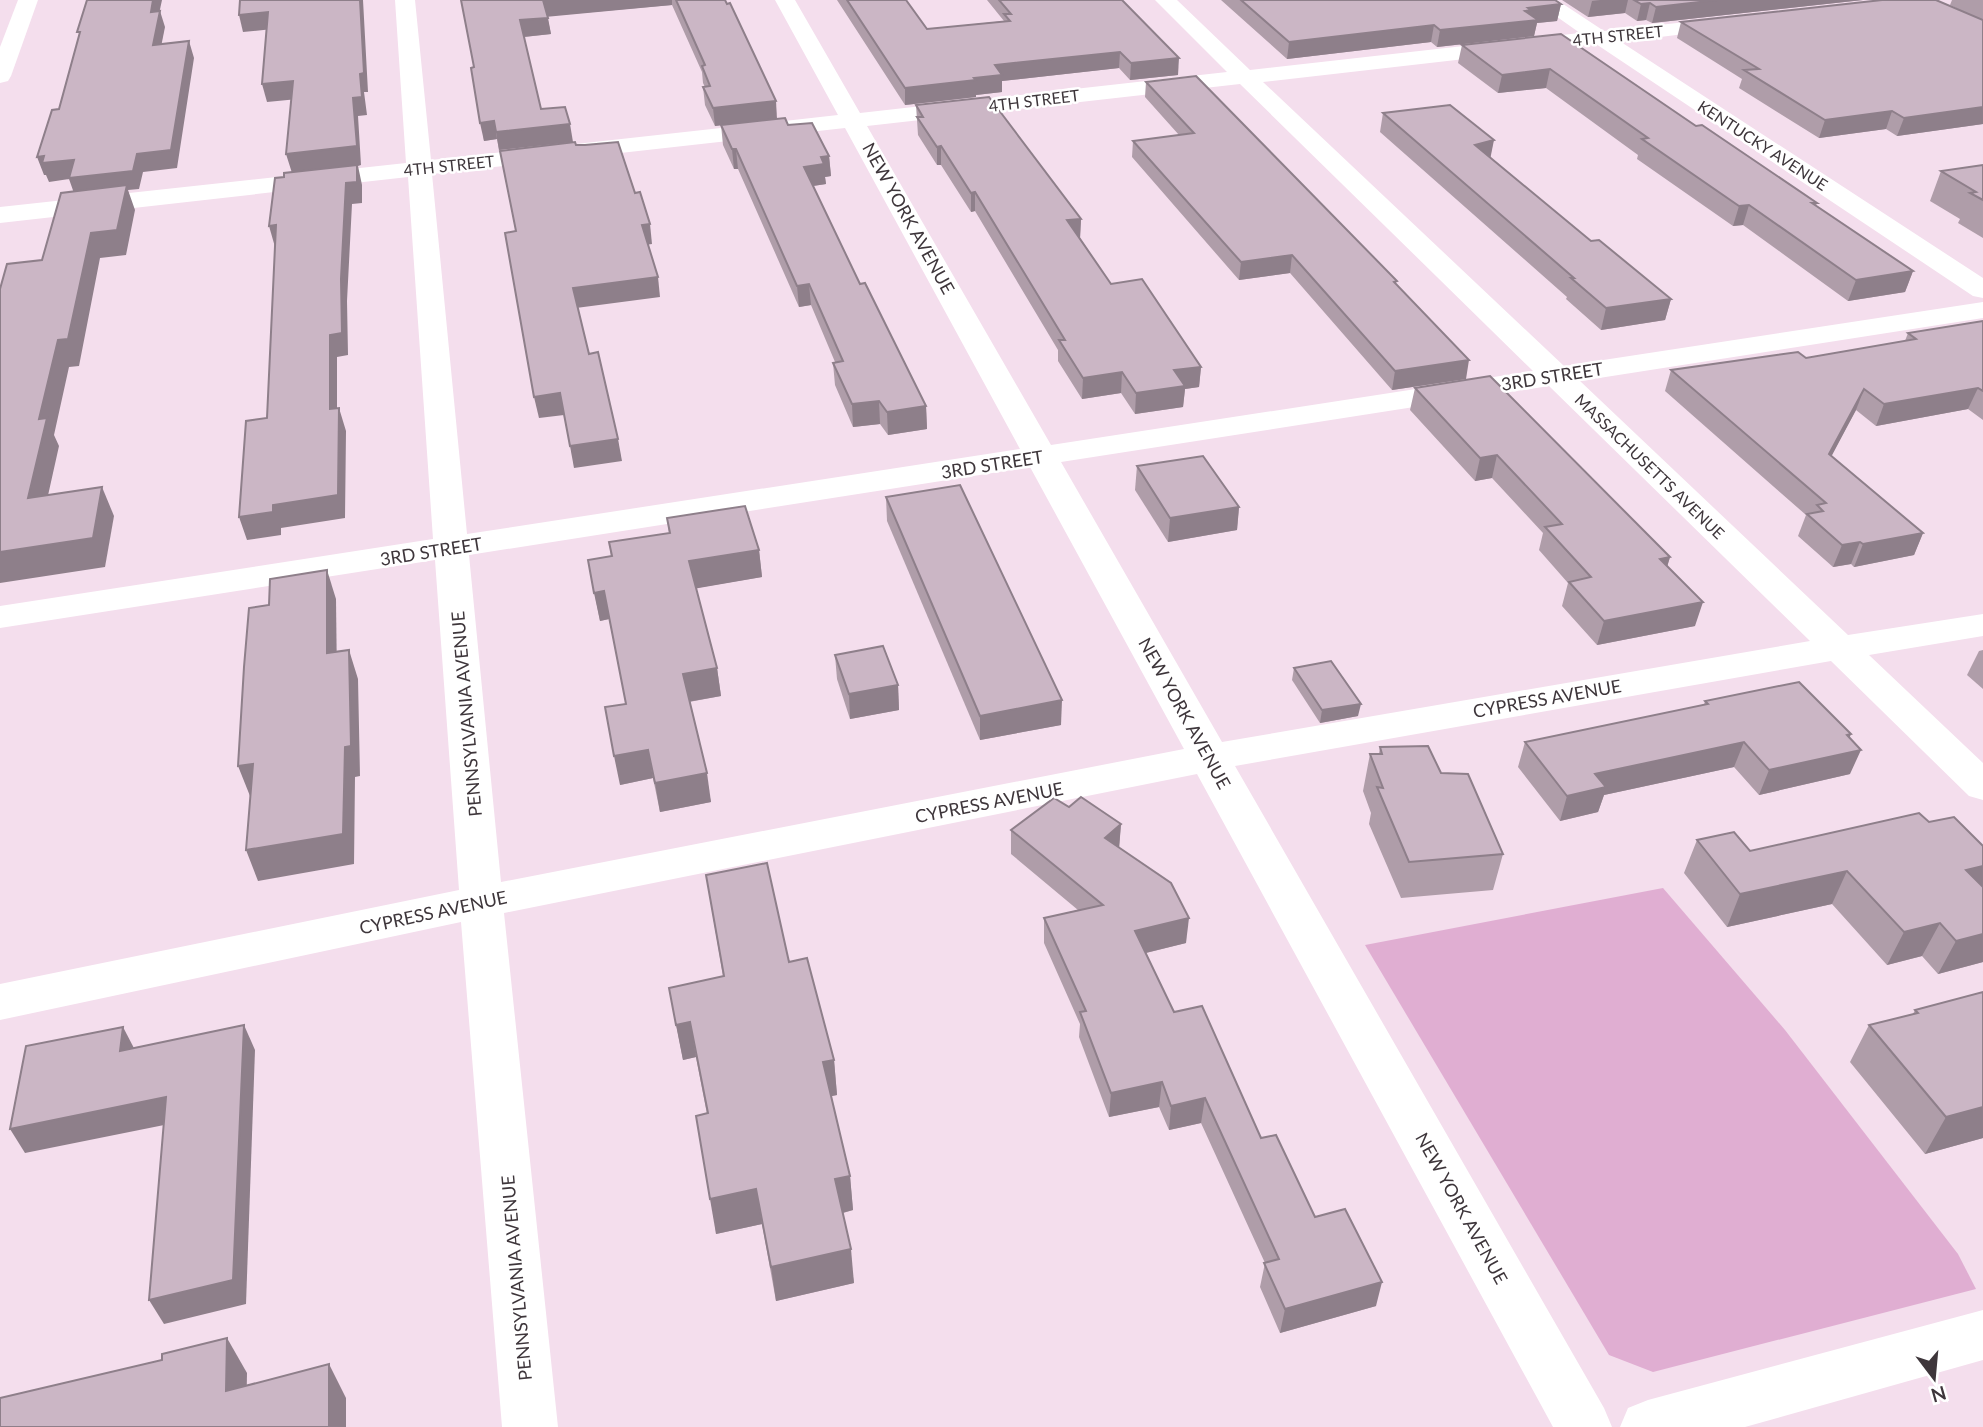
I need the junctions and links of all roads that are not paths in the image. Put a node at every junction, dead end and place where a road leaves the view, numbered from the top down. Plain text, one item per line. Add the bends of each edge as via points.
1 (29, 0) edge
2 (405, 0) edge
3 (785, 0) edge
4 (1165, 0) edge
5 (1543, 0) edge
6 (1748, 21) edge
7 (1599, 37) junction
8 (0, 76) edge
9 (1244, 76) junction
10 (855, 121) junction
11 (419, 168) junction
12 (0, 215) edge
13 (1983, 290) edge
14 (1983, 310) edge
15 (1556, 375) junction
16 (1040, 456) junction
17 (452, 548) junction
18 (0, 617) edge
19 (1983, 625) edge
20 (1837, 646) junction
21 (1211, 758) junction
22 (1983, 786) edge
23 (481, 901) junction
24 (0, 1002) edge
25 (1983, 1335) edge
26 (530, 1427) edge
27 (1584, 1427) edge
28 (1648, 1427) edge

1 - 8 street
2 - 11 street, PENNSYLVANIA AVENUE
3 - 10 street, NEW YORK AVENUE
4 - 9 street, MASSACHUSETTS AVENUE
5 - 7 street, KENTUCKY AVENUE
6 - 7 street, 4TH STREET
7 - 9 street, 4TH STREET
7 - 13 street, KENTUCKY AVENUE
9 - 10 street, 4TH STREET
9 - 15 street, MASSACHUSETTS AVENUE
10 - 11 street, 4TH STREET
10 - 16 street, NEW YORK AVENUE
11 - 12 street, 4TH STREET
11 - 17 street, PENNSYLVANIA AVENUE
14 - 15 street, 3RD STREET
15 - 16 street, 3RD STREET
15 - 20 street, MASSACHUSETTS AVENUE
16 - 17 street, 3RD STREET
16 - 21 street, NEW YORK AVENUE
17 - 18 street, 3RD STREET
17 - 23 street, PENNSYLVANIA AVENUE
19 - 20 street, CYPRESS AVENUE
20 - 21 street, CYPRESS AVENUE
20 - 22 street, MASSACHUSETTS AVENUE
21 - 23 street, CYPRESS AVENUE
21 - 27 street, NEW YORK AVENUE
23 - 24 street, CYPRESS AVENUE
23 - 26 street, PENNSYLVANIA AVENUE
25 - 28 street

